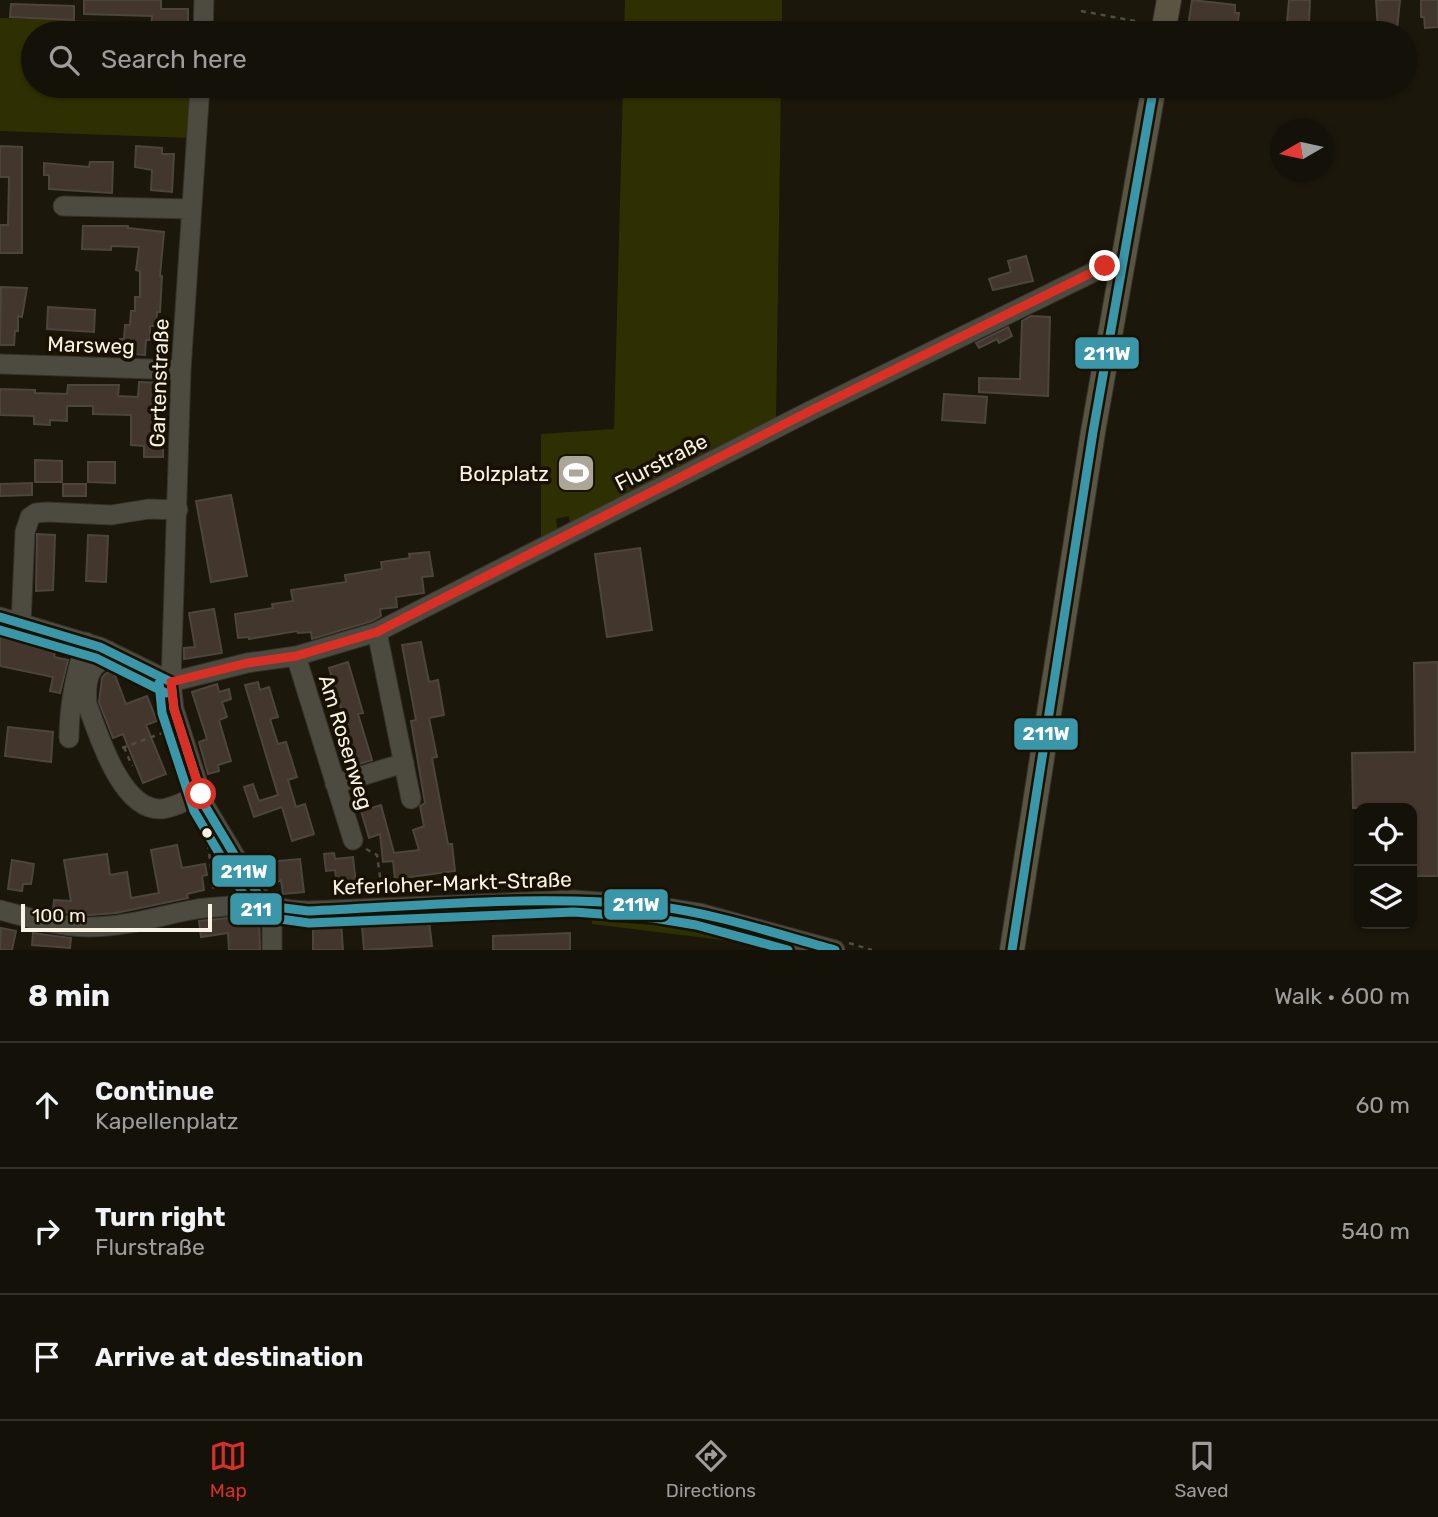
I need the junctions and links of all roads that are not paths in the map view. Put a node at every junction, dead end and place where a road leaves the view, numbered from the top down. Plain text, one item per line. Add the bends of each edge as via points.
1 (204, 0) edge
2 (1169, 0) edge
3 (204, 21) edge
4 (1158, 21) edge
5 (199, 98) edge
6 (1152, 98) edge
7 (63, 206) dead end
8 (191, 209) junction
9 (1122, 269) junction
10 (0, 364) edge
11 (181, 370) junction
12 (178, 510) junction
13 (0, 617) edge
14 (21, 623) junction
15 (377, 632) junction
16 (86, 642) junction
17 (109, 651) junction
18 (296, 656) junction
19 (171, 682) junction
20 (68, 738) dead end
21 (404, 763) junction
22 (335, 784) junction
23 (201, 794) junction
24 (411, 799) dead end
25 (353, 840) road end
26 (268, 902) junction
27 (0, 910) edge
28 (272, 950) edge
29 (835, 950) edge
30 (1012, 950) edge

1 - 3 street
2 - 4 main road
5 - 8 street, Gartenstraße
6 - 9 main road
7 - 8 street
8 - 11 street, Gartenstraße
9 - 15 street, Flurstraße via 1105,266
9 - 30 main road via 1086,431
10 - 11 street, Marsweg
11 - 12 street, Gartenstraße
12 - 14 street via 47,512 30,517 25,532
12 - 19 street, Gartenstraße
13 - 14 street
14 - 16 street
15 - 18 street, Flurstraße
15 - 21 street
16 - 17 street
16 - 20 street via 75,676
17 - 19 street
17 - 23 street via 92,671 86,696 112,771 149,807 171,807
18 - 19 street, Flurstraße
18 - 22 street, Am Rosenweg
19 - 23 street, Gartenstraße via 174,709
21 - 22 street
21 - 24 street
22 - 25 street, Am Rosenweg
23 - 26 street, Gartenstraße via 209,814
26 - 27 street, Keferloher-Markt-Straße via 90,927 48,923
26 - 28 street
26 - 29 street, Keferloher-Markt-Straße via 308,911 615,902 698,913

